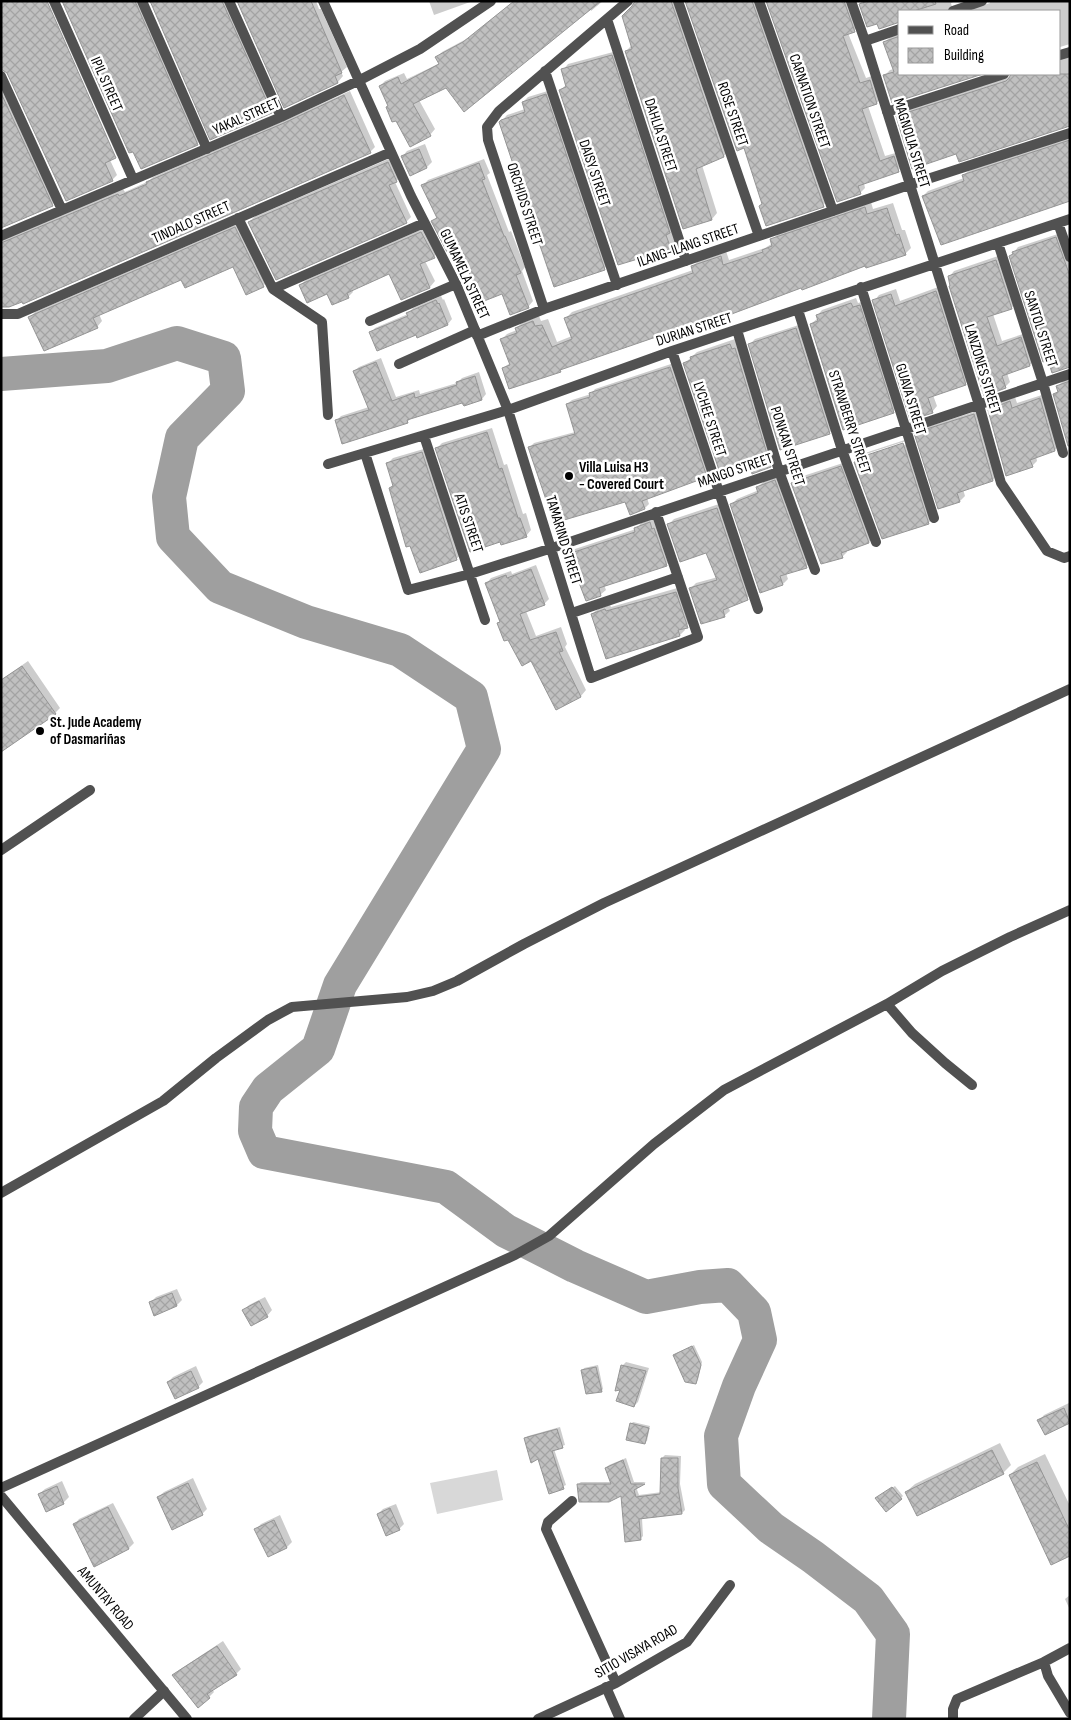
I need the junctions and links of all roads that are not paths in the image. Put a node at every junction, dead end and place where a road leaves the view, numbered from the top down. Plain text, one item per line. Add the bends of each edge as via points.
1 (54, 1) edge
2 (142, 1) edge
3 (229, 1) edge
4 (323, 1) edge
5 (492, 1) edge
6 (628, 1) edge
7 (678, 1) edge
8 (760, 1) edge
9 (851, 1) edge
10 (982, 1) edge
11 (956, 10) edge
12 (607, 19) junction
13 (898, 30) edge
14 (865, 41) junction
15 (545, 71) junction
16 (1001, 75) edge
17 (1, 76) edge
18 (360, 80) junction
19 (887, 112) junction
20 (281, 117) junction
21 (1070, 133) edge
22 (207, 149) junction
23 (391, 152) junction
24 (133, 179) junction
25 (909, 185) junction
26 (62, 210) junction
27 (833, 211) junction
28 (238, 218) junction
29 (1070, 218) edge
30 (1058, 222) junction
31 (424, 223) junction
32 (1, 236) edge
33 (759, 236) junction
34 (998, 243) junction
35 (1070, 257) edge
36 (686, 260) junction
37 (934, 265) junction
38 (456, 284) junction
39 (617, 285) junction
40 (861, 288) junction
41 (273, 289) junction
42 (544, 309) junction
43 (798, 310) junction
44 (1, 314) edge
45 (370, 321) dead end
46 (737, 330) junction
47 (476, 333) junction
48 (672, 351) junction
49 (399, 364) dead end
50 (1070, 374) edge
51 (1043, 383) junction
52 (979, 405) junction
53 (508, 410) junction
54 (328, 415) dead end
55 (905, 430) junction
56 (424, 436) junction
57 (842, 450) junction
58 (365, 453) junction
59 (1063, 453) dead end
60 (328, 464) dead end
61 (779, 471) junction
62 (719, 491) junction
63 (656, 512) junction
64 (934, 518) dead end
65 (876, 542) dead end
66 (552, 548) junction
67 (1070, 556) edge
68 (815, 570) dead end
69 (470, 574) junction
70 (678, 577) junction
71 (758, 609) dead end
72 (572, 613) junction
73 (485, 620) dead end
74 (1070, 689) edge
75 (90, 790) dead end
76 (1, 850) edge
77 (1070, 910) edge
78 (888, 1004) junction
79 (972, 1085) dead end
80 (1, 1193) edge
81 (1, 1488) edge
82 (1, 1496) edge
83 (572, 1501) dead end
84 (730, 1585) dead end
85 (1070, 1648) edge
86 (1044, 1662) junction
87 (611, 1685) junction
88 (164, 1691) junction
89 (1070, 1714) edge
90 (134, 1719) edge
91 (187, 1719) edge
92 (538, 1719) edge
93 (620, 1719) edge
94 (953, 1719) edge

1 - 24 street, IPIL STREET
2 - 22 street
3 - 20 street
4 - 18 street, GUMAMELA STREET
5 - 18 street, YAKAL STREET via 420,49
6 - 12 street
7 - 33 street, ROSE STREET
8 - 27 street, CARNATION STREET
9 - 14 street, MAGNOLIA STREET
10 - 11 street
12 - 15 street
12 - 36 street, DAHLIA STREET
13 - 14 street
14 - 19 street, MAGNOLIA STREET
15 - 39 street, DAISY STREET
15 - 42 street, ORCHIDS STREET via 499,111 487,127 488,140
16 - 19 street
17 - 26 street
18 - 20 street, YAKAL STREET
18 - 23 street, GUMAMELA STREET
19 - 25 street, MAGNOLIA STREET
20 - 22 street, YAKAL STREET
21 - 25 street, ILANG-ILANG STREET
22 - 24 street, YAKAL STREET
23 - 28 street, TINDALO STREET
23 - 31 street, GUMAMELA STREET
24 - 26 street, YAKAL STREET
25 - 27 street, ILANG-ILANG STREET
25 - 37 street, MAGNOLIA STREET
26 - 32 street, YAKAL STREET
27 - 33 street, ILANG-ILANG STREET
28 - 41 street
28 - 44 street, TINDALO STREET via 18,314
29 - 30 street, DURIAN STREET
30 - 34 street, DURIAN STREET
30 - 35 street
31 - 38 street, GUMAMELA STREET
31 - 41 street
33 - 36 street, ILANG-ILANG STREET
34 - 37 street, DURIAN STREET
34 - 51 street, SANTOL STREET
36 - 39 street, ILANG-ILANG STREET
37 - 40 street, DURIAN STREET
37 - 52 street, LANZONES STREET
38 - 45 street
38 - 47 street, GUMAMELA STREET
39 - 42 street, ILANG-ILANG STREET
40 - 43 street, DURIAN STREET
40 - 55 street, GUAVA STREET
41 - 54 street via 322,322
42 - 47 street, ILANG-ILANG STREET
43 - 46 street, DURIAN STREET
43 - 57 street, STRAWBERRY STREET
46 - 48 street, DURIAN STREET
46 - 61 street, PONKAN STREET
47 - 49 street, ILANG-ILANG STREET
47 - 53 street, GUMAMELA STREET
48 - 53 street, DURIAN STREET
48 - 62 street, LYCHEE STREET
50 - 51 street, MANGO STREET
51 - 52 street, MANGO STREET
51 - 59 street, SANTOL STREET
52 - 55 street, MANGO STREET
52 - 67 street, LANZONES STREET via 1001,483 1047,551 1064,558
53 - 56 street, DURIAN STREET
53 - 66 street, TAMARIND STREET
55 - 57 street, MANGO STREET
55 - 64 street, GUAVA STREET
56 - 58 street, DURIAN STREET
56 - 69 street, ATIS STREET
57 - 61 street, MANGO STREET
57 - 65 street, STRAWBERRY STREET
58 - 60 street, DURIAN STREET
58 - 69 street, MANGO STREET via 408,590
61 - 62 street, MANGO STREET
61 - 68 street, PONKAN STREET
62 - 63 street, MANGO STREET
62 - 71 street, LYCHEE STREET
63 - 66 street, MANGO STREET
63 - 70 street
66 - 69 street, MANGO STREET
66 - 72 street, TAMARIND STREET
69 - 73 street, ATIS STREET
70 - 72 street
70 - 72 street, TAMARIND STREET via 698,636 591,678
74 - 80 street via 604,903 433,991 370,1001 292,1007 268,1020 163,1101
75 - 76 street
77 - 78 street via 942,971
78 - 79 street via 912,1033
78 - 81 street via 724,1090 654,1144 549,1236 515,1255
82 - 88 street, AMUNTAY ROAD
83 - 87 street via 548,1522 546,1528
84 - 87 street, SITIO VISAYA ROAD via 686,1642
85 - 86 street
86 - 89 street via 1048,1676
86 - 94 street via 957,1698
87 - 92 street, SITIO VISAYA ROAD
87 - 93 street
88 - 90 street
88 - 91 street, AMUNTAY ROAD

